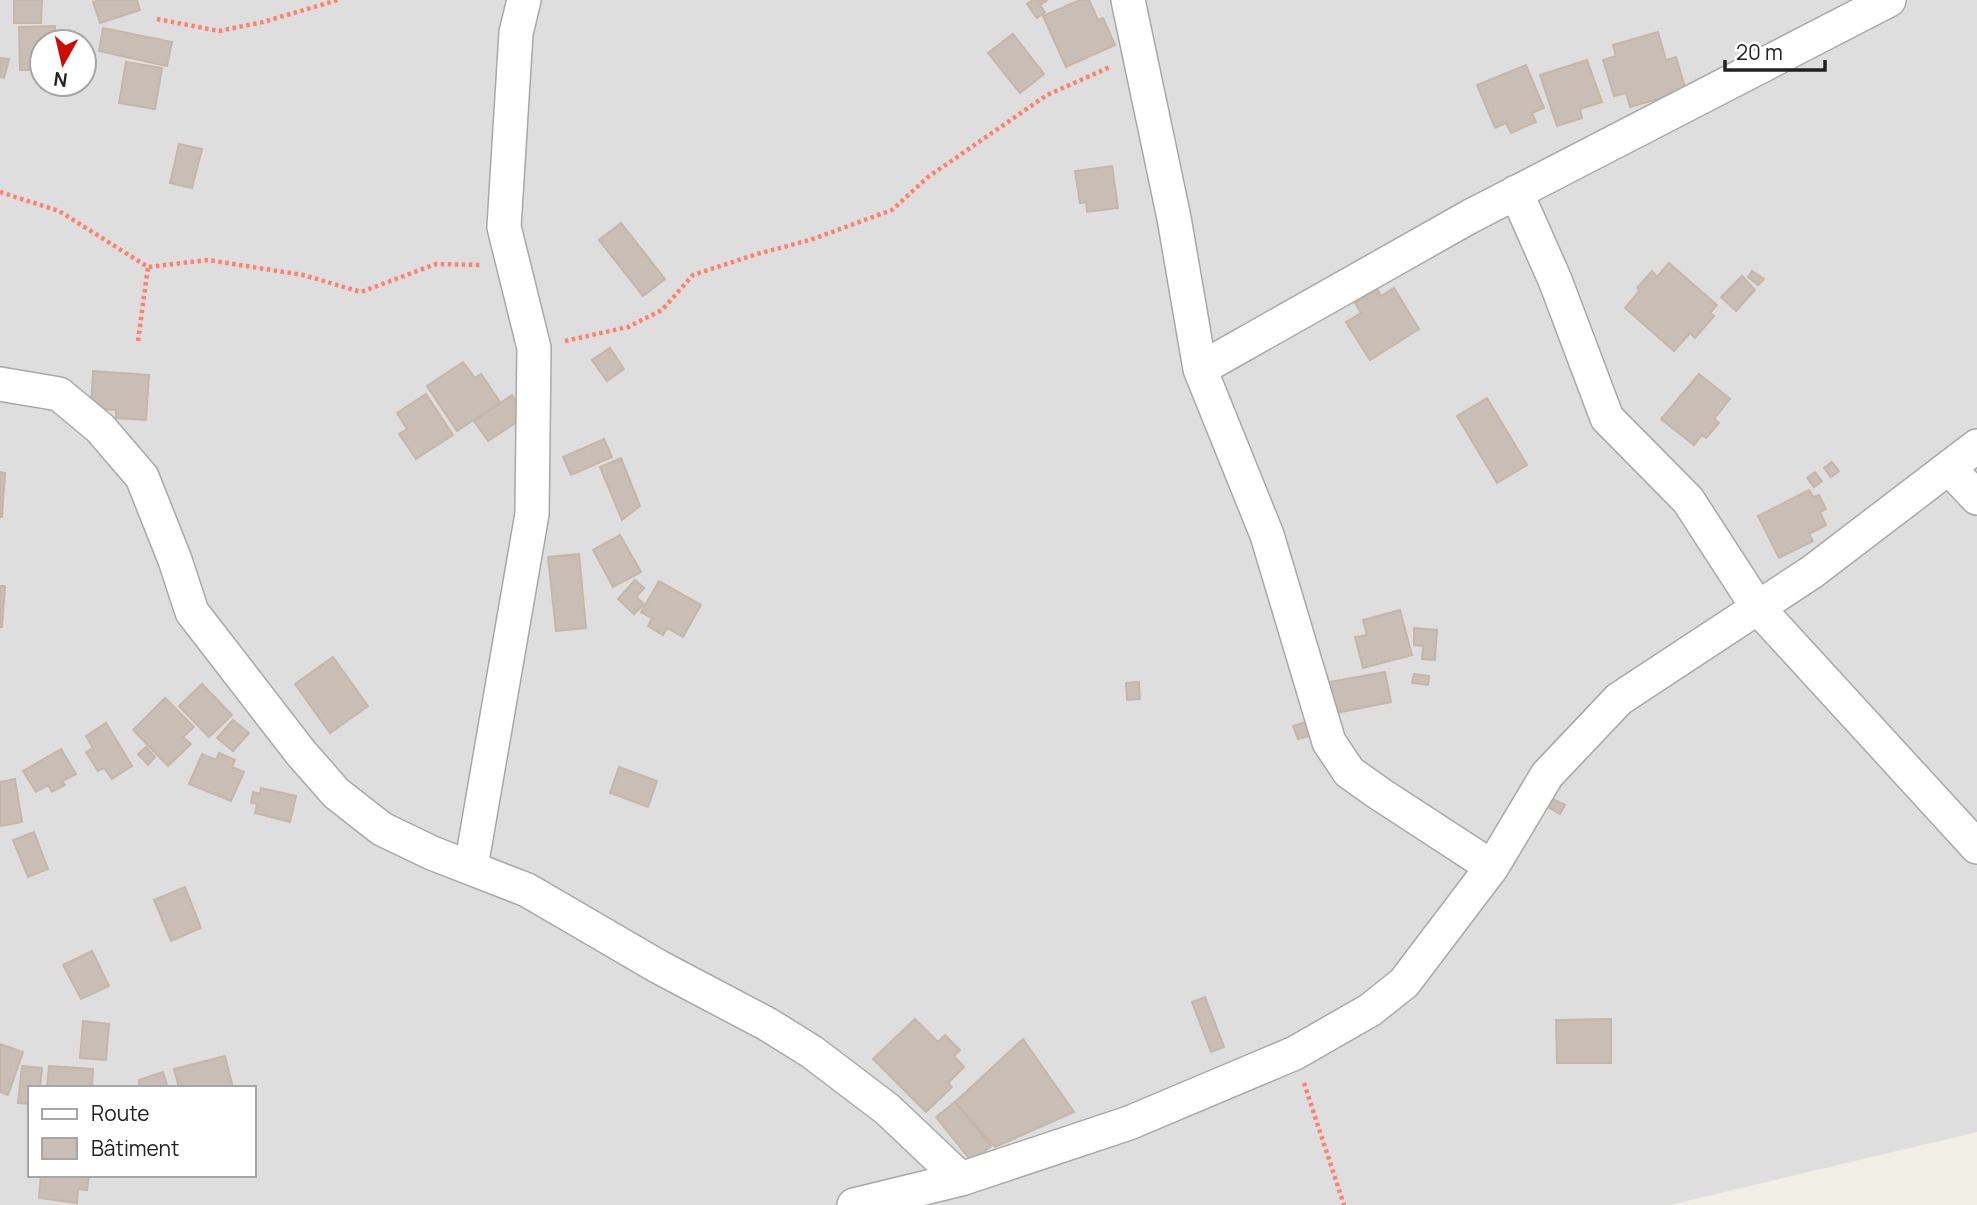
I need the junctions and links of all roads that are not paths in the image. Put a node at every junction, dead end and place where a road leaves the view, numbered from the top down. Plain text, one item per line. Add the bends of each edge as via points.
1 (524, 0) edge
2 (1128, 0) edge
3 (1889, 0) edge
4 (1516, 192) junction
5 (1200, 369) junction
6 (0, 384) edge
7 (1977, 446) edge
8 (1950, 468) junction
9 (1977, 498) edge
10 (1758, 608) junction
11 (1977, 846) edge
12 (471, 867) junction
13 (1492, 867) junction
14 (961, 1179) junction
15 (853, 1205) edge

1 - 12 street via 516,33 504,227 534,348 532,514
2 - 5 street
3 - 4 street
4 - 5 street
4 - 10 street via 1607,418 1688,500
5 - 13 street via 1267,535 1329,742 1349,772
6 - 12 street via 60,394 100,428 142,478 192,612 336,793 382,829
7 - 8 street
8 - 9 street
8 - 10 street
10 - 11 street
10 - 13 street via 1619,699 1547,775
12 - 14 street via 527,890 812,1052 887,1109
13 - 14 street via 1404,983 1370,1010 1295,1053 1129,1123
14 - 15 street

